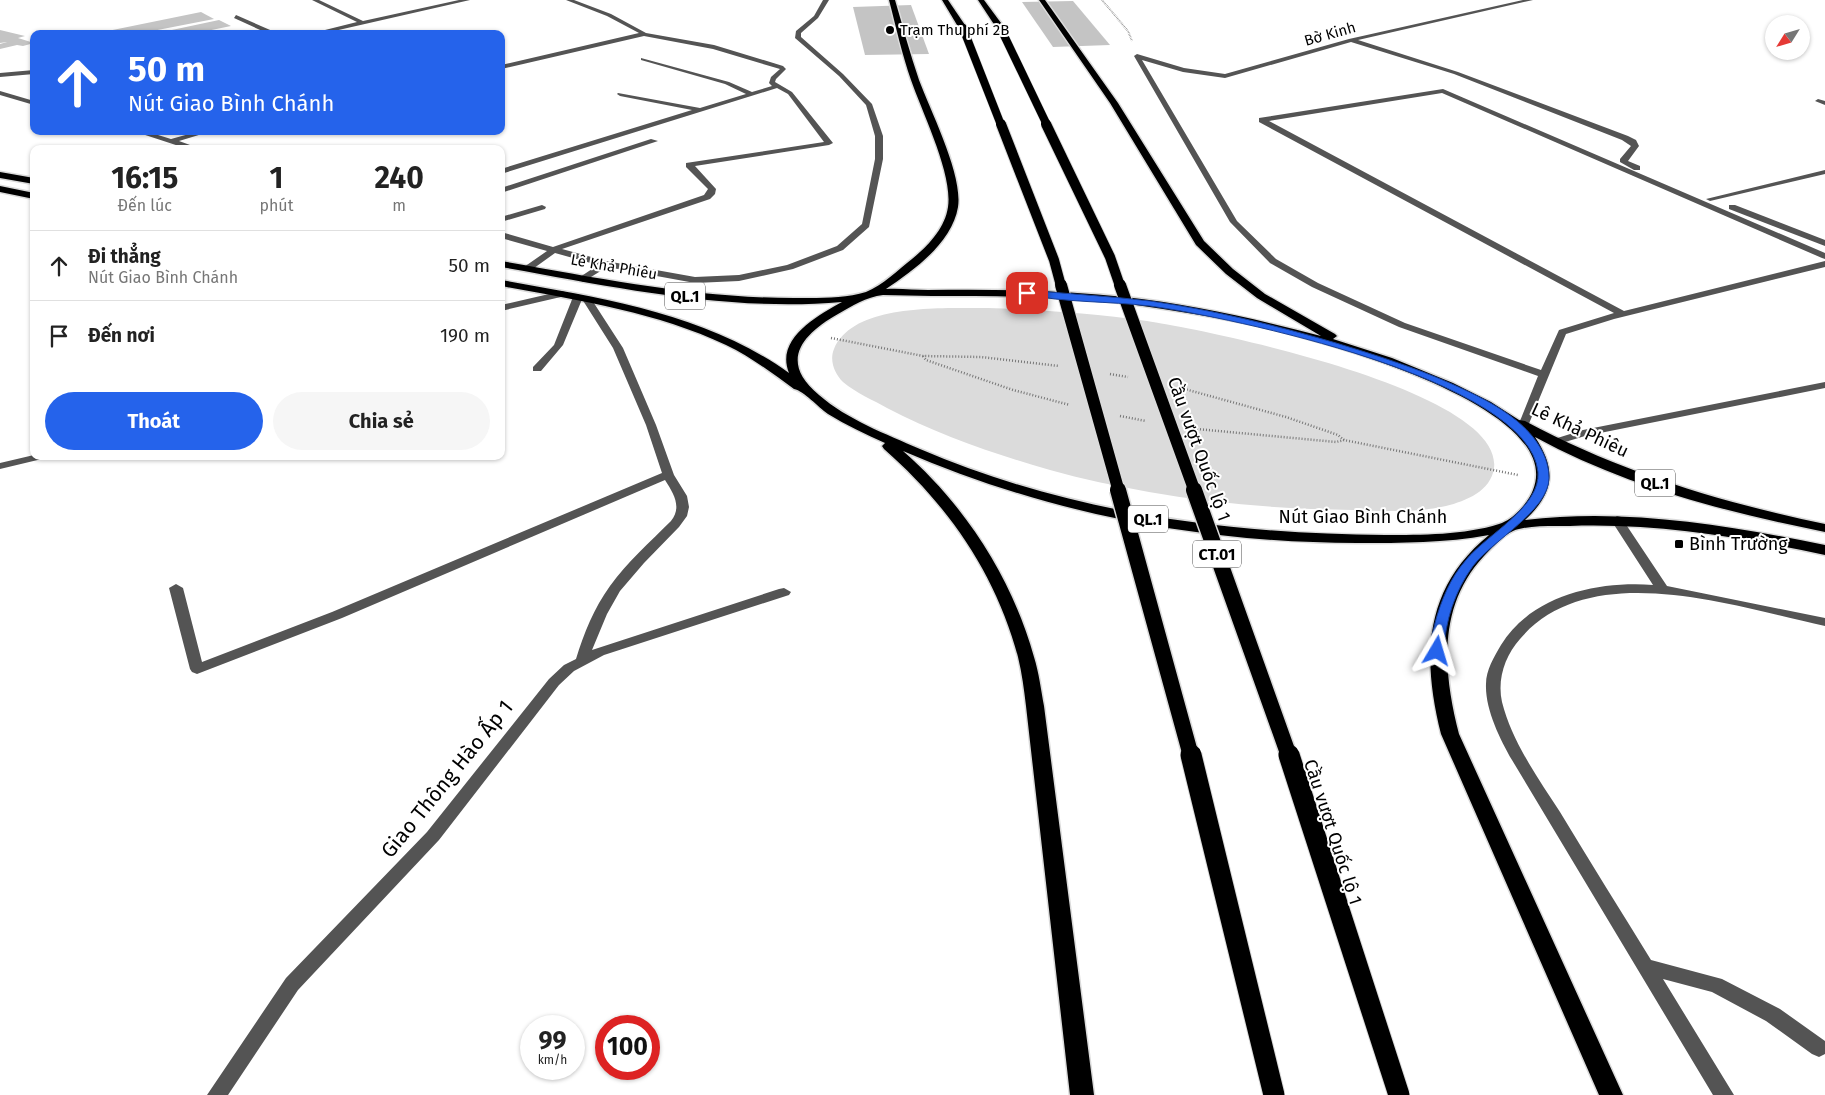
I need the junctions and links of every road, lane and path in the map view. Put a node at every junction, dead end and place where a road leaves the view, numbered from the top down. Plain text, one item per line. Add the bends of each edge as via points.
1 (316, 0) edge
2 (467, 0) edge
3 (569, 0) edge
4 (826, 0) edge
5 (892, 0) edge
6 (945, 0) edge
7 (981, 0) edge
8 (1042, 0) edge
9 (1102, 0) edge
10 (1530, 0) edge
11 (236, 17) dead end
12 (363, 24) junction
13 (267, 30) edge
14 (332, 30) edge
15 (644, 34) junction
16 (1351, 40) junction
17 (1137, 56) junction
18 (644, 59) dead end
19 (505, 66) edge
20 (30, 72) edge
21 (0, 75) edge
22 (778, 86) junction
23 (0, 93) edge
24 (620, 94) dead end
25 (752, 94) junction
26 (30, 101) edge
27 (700, 110) junction
28 (150, 135) edge
29 (194, 135) edge
30 (171, 141) junction
31 (654, 141) dead end
32 (184, 145) edge
33 (505, 171) edge
34 (1825, 172) edge
35 (0, 175) edge
36 (30, 180) edge
37 (0, 189) edge
38 (505, 190) edge
39 (30, 195) edge
40 (1710, 199) junction
41 (542, 206) dead end
42 (505, 219) edge
43 (505, 236) edge
44 (1825, 243) edge
45 (555, 249) junction
46 (1825, 256) edge
47 (605, 264) junction
48 (1825, 264) edge
49 (505, 265) edge
50 (527, 269) junction
51 (583, 279) junction
52 (505, 284) edge
53 (562, 294) junction
54 (871, 294) junction
55 (582, 298) junction
56 (505, 307) edge
57 (1622, 314) junction
58 (804, 332) junction
59 (1378, 358) junction
60 (537, 369) dead end
61 (1544, 374) junction
62 (1825, 385) edge
63 (809, 395) junction
64 (1078, 407) dead end
65 (1494, 409) junction
66 (1113, 414) dead end
67 (1149, 421) dead end
68 (1523, 426) junction
69 (1194, 428) dead end
70 (870, 431) junction
71 (1555, 442) junction
72 (30, 459) edge
73 (0, 466) edge
74 (668, 476) junction
75 (1544, 480) junction
76 (1617, 520) junction
77 (1509, 527) junction
78 (1825, 528) edge
79 (1825, 550) edge
80 (176, 588) dead end
81 (1663, 590) junction
82 (784, 592) dead end
83 (1825, 622) edge
84 (582, 660) junction
85 (1644, 966) junction
86 (1819, 1048) dead end
87 (217, 1095) edge
88 (1082, 1095) edge
89 (1274, 1095) edge
90 (1399, 1095) edge
91 (1610, 1095) edge
92 (1724, 1095) edge

1 - 12 street
2 - 12 street
3 - 15 street via 609,15
4 - 47 street via 816,16 798,32 798,38 869,104 879,136 879,159 866,224 840,248 790,268 739,278 695,280
5 - 54 highway via 914,78 952,184 952,206 935,242
6 - 89 highway, bridge via 963,28 1054,260 1186,734
7 - 90 highway, Cầu vượt Quốc lộ 1 / CT.01, bridge via 1000,27 1110,257 1282,734
8 - 59 highway via 1114,103 1189,228 1215,260 1281,309
9 - 17 path via 1128,31
10 - 16 street, Bờ Kinh
11 - 13 street
12 - 14 street
15 - 19 street
15 - 22 street via 714,46 781,66 782,71 771,80
16 - 17 street, Bờ Kinh via 1225,76 1183,70
16 - 40 street via 1456,73 1625,138 1635,146 1624,159 1628,164
17 - 61 street via 1234,222 1273,261 1315,285 1402,325
18 - 25 street via 727,83
20 - 21 street
22 - 25 street
22 - 45 street via 790,93 829,143 689,165 712,189 707,197
23 - 26 street
24 - 27 street
25 - 27 street
27 - 33 street
28 - 30 street
29 - 30 street
30 - 32 street
31 - 38 street
34 - 40 street
35 - 36 highway
37 - 39 highway
40 - 44 street
41 - 42 street
43 - 45 street
45 - 47 street
45 - 50 street
46 - 57 street via 1444,91 1262,120
47 - 51 street
48 - 57 street
49 - 50 highway, Lê Khả Phiêu / QL.1
50 - 51 highway, Lê Khả Phiêu / QL.1
51 - 54 highway, Lê Khả Phiêu / QL.1 via 678,295 752,301 830,300
52 - 53 highway, QL.1
53 - 55 highway, QL.1
53 - 56 street
54 - 58 highway, Nút Giao Bình Chánh / QL.1 via 829,314
54 - 59 highway, Nút Giao Bình Chánh / QL.1 via 1027,293 1150,304 1275,328
55 - 60 street via 563,339 550,358
55 - 63 highway, QL.1 via 671,320 723,339 769,365
55 - 74 street via 618,348 651,425
57 - 61 street via 1562,332
58 - 63 highway, Nút Giao Bình Chánh / QL.1 via 792,352 791,362 793,373
58 - 64 path via 923,356 968,376
59 - 65 highway, Nút Giao Bình Chánh / QL.1 via 1425,375
61 - 68 street
62 - 71 street via 1583,432
63 - 70 highway, Nút Giao Bình Chánh / QL.1
65 - 68 highway, Lê Khả Phiêu / QL.1
65 - 75 highway, Nút Giao Bình Chánh / QL.1 via 1532,443 1542,465
66 - 67 path
68 - 71 highway, Lê Khả Phiêu / QL.1
69 - 75 path via 1279,438 1344,440
70 - 77 highway, Nút Giao Bình Chánh / QL.1 via 946,465 1036,494 1144,519 1196,527 1275,535 1390,539 1450,537
70 - 88 highway via 925,479 973,539 995,575 1026,658 1035,706
71 - 78 highway, Lê Khả Phiêu / QL.1 via 1627,473 1694,496
72 - 73 street
74 - 80 street via 197,669
74 - 84 street via 680,496 681,516 609,598 592,630
75 - 77 highway via 1531,506
76 - 77 highway, QL.1 via 1544,522
76 - 79 highway, QL.1 via 1734,531
76 - 81 street
77 - 91 highway via 1469,563 1444,609 1437,646 1440,699 1450,734
81 - 83 street
81 - 85 street via 1610,590 1548,607 1517,631 1495,671 1493,685 1497,709 1517,756
82 - 84 street, Giao Thông Hào Ấp 1
84 - 87 street, Giao Thông Hào Ấp 1 via 554,682 433,836 292,984
85 - 86 street via 1716,985 1773,1015
85 - 92 street

